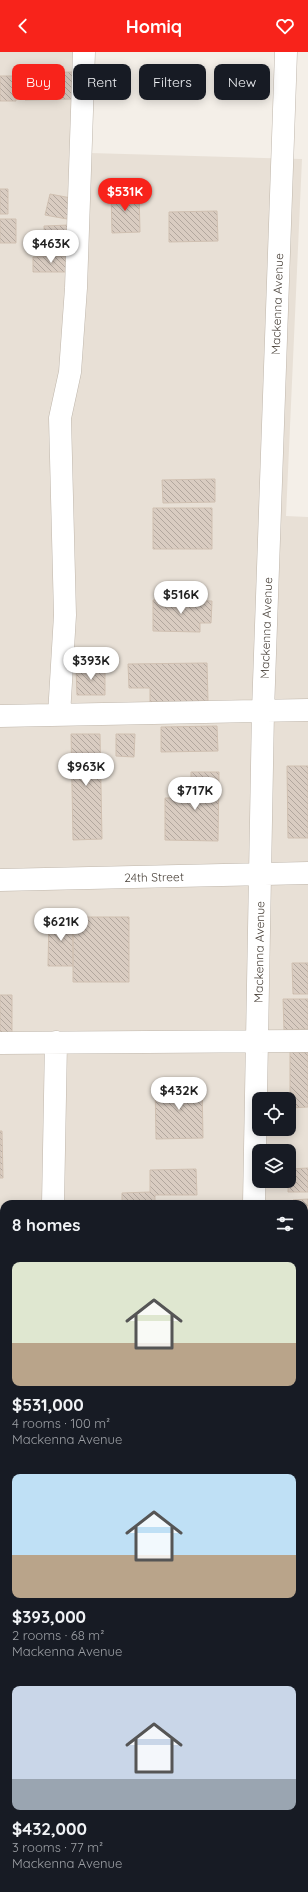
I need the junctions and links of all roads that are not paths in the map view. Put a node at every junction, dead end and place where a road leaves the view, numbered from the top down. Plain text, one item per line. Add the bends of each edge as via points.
1 (84, 52) edge
2 (286, 52) edge
3 (308, 710) edge
4 (263, 711) junction
5 (59, 715) junction
6 (0, 716) edge
7 (308, 873) edge
8 (260, 874) junction
9 (0, 880) edge
10 (257, 1041) junction
11 (308, 1041) edge
12 (56, 1042) junction
13 (0, 1043) edge
14 (53, 1200) edge
15 (254, 1200) edge

1 - 5 street via 70,372 60,418 65,615
2 - 4 street, Mackenna Avenue
3 - 4 street
4 - 5 street
4 - 8 street, Mackenna Avenue
5 - 6 street
7 - 8 street, 24th Street
8 - 9 street, 24th Street
8 - 10 street, Mackenna Avenue
10 - 11 street
10 - 12 street
10 - 15 street, Mackenna Avenue
12 - 13 street
12 - 14 street

